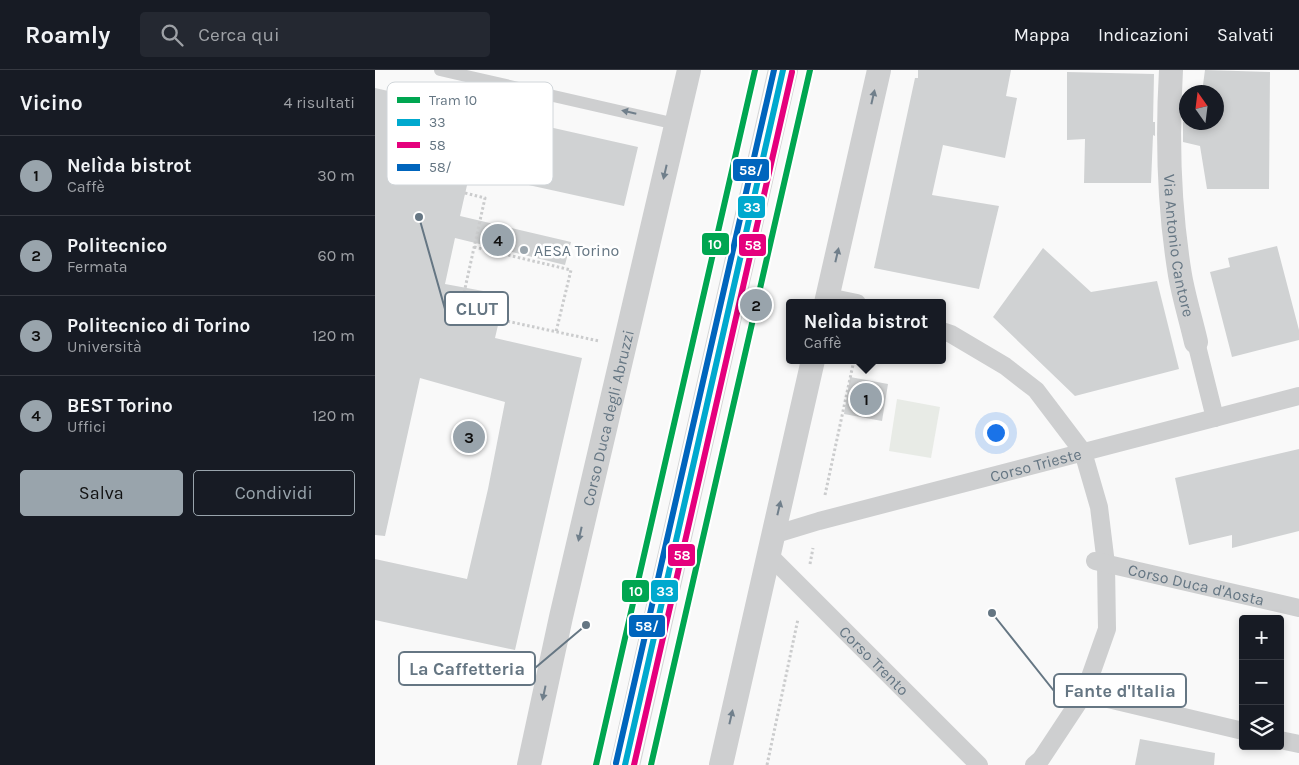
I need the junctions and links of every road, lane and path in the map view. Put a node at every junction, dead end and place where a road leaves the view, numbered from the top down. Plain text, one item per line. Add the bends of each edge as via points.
1 (440, 70) edge
2 (689, 70) edge
3 (783, 70) edge
4 (879, 70) edge
5 (1171, 70) edge
6 (492, 82) edge
7 (553, 96) edge
8 (676, 124) junction
9 (465, 193) dead end
10 (474, 247) junction
11 (827, 299) edge
12 (556, 332) junction
13 (946, 332) edge
14 (605, 342) dead end
15 (1196, 342) joint
16 (812, 364) edge
17 (1299, 396) edge
18 (1215, 418) junction
19 (1083, 452) junction
20 (771, 545) junction
21 (1100, 562) junction
22 (1299, 608) edge
23 (1077, 692) junction
24 (1239, 730) edge
25 (1284, 741) edge
26 (1299, 744) edge
27 (529, 765) edge
28 (625, 765) edge
29 (721, 765) edge
30 (979, 765) edge
31 (1034, 765) edge

6 -> 1 lane
2 - 8 street, Corso Duca degli Abruzzi
3 - 28 main road
11 -> 4 street
5 - 15 street, Via Antonio Cantore via 1169,158 1175,227 1180,276
8 -> 7 lane
8 -> 27 street, Corso Duca degli Abruzzi
9 - 10 path via 485,198
10 - 12 path via 571,270
10 - 12 path via 460,311
12 - 14 path
13 - 19 street via 1005,366 1036,390
15 - 18 street, Via Antonio Cantore
20 -> 16 street
17 - 18 street, Corso Trieste
18 - 19 street, Corso Trieste
19 - 20 street, Corso Trieste via 819,521
19 - 21 street via 1099,507
29 -> 20 street
20 - 30 street, Corso Trento
21 - 22 street, Corso Duca d'Aosta
21 - 23 street via 1107,629
23 - 24 street
23 - 31 street via 1041,759
25 - 26 street

